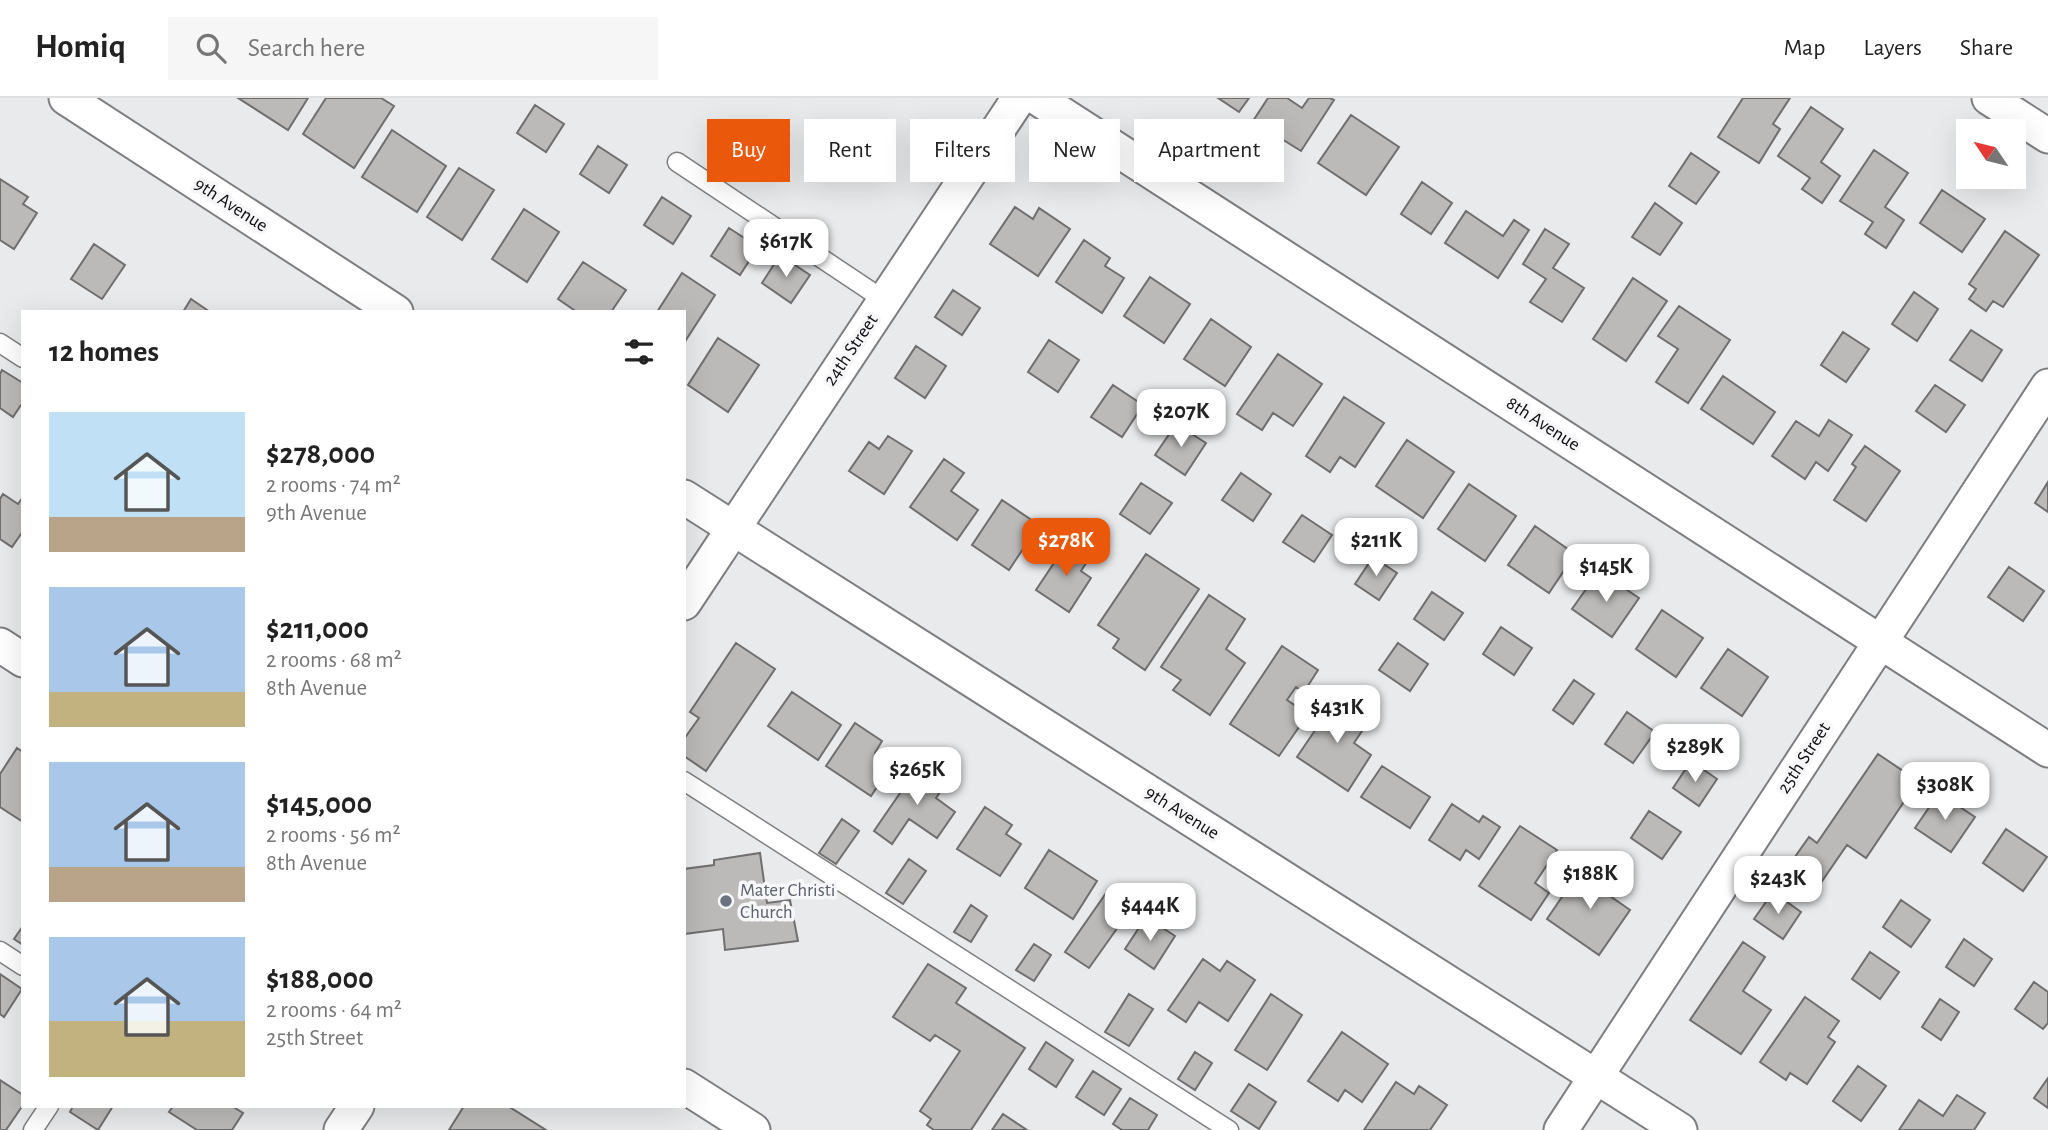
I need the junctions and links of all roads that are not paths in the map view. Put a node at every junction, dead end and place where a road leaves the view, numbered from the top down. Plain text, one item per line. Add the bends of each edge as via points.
1 (66, 98) edge
2 (1019, 98) edge
3 (1037, 98) edge
4 (1989, 98) edge
5 (2048, 136) edge
6 (677, 162) dead end
7 (884, 300) junction
8 (393, 310) edge
9 (0, 343) edge
10 (21, 357) edge
11 (2048, 386) edge
12 (686, 499) edge
13 (733, 529) junction
14 (686, 600) edge
15 (1879, 642) junction
16 (0, 645) edge
17 (21, 659) edge
18 (2048, 750) edge
19 (686, 781) edge
20 (0, 951) edge
21 (21, 965) edge
22 (1597, 1076) junction
23 (686, 1087) edge
24 (48, 1108) edge
25 (356, 1108) edge
26 (33, 1130) edge
27 (341, 1130) edge
28 (753, 1130) edge
29 (1229, 1130) edge
30 (1561, 1130) edge
31 (1680, 1130) edge

1 - 8 street, 9th Avenue
2 - 7 street, 24th Street
3 - 15 street, 8th Avenue
4 - 5 street
6 - 7 lane
7 - 13 street, 24th Street
9 - 10 lane
11 - 15 street, 25th Street
12 - 13 street, 9th Avenue
13 - 14 street, 24th Street
13 - 22 street, 9th Avenue
15 - 18 street, 8th Avenue
15 - 22 street, 25th Street
16 - 17 street
19 - 29 lane
20 - 21 lane
22 - 30 street, 25th Street
22 - 31 street, 9th Avenue
23 - 28 street
24 - 26 lane
25 - 27 street

